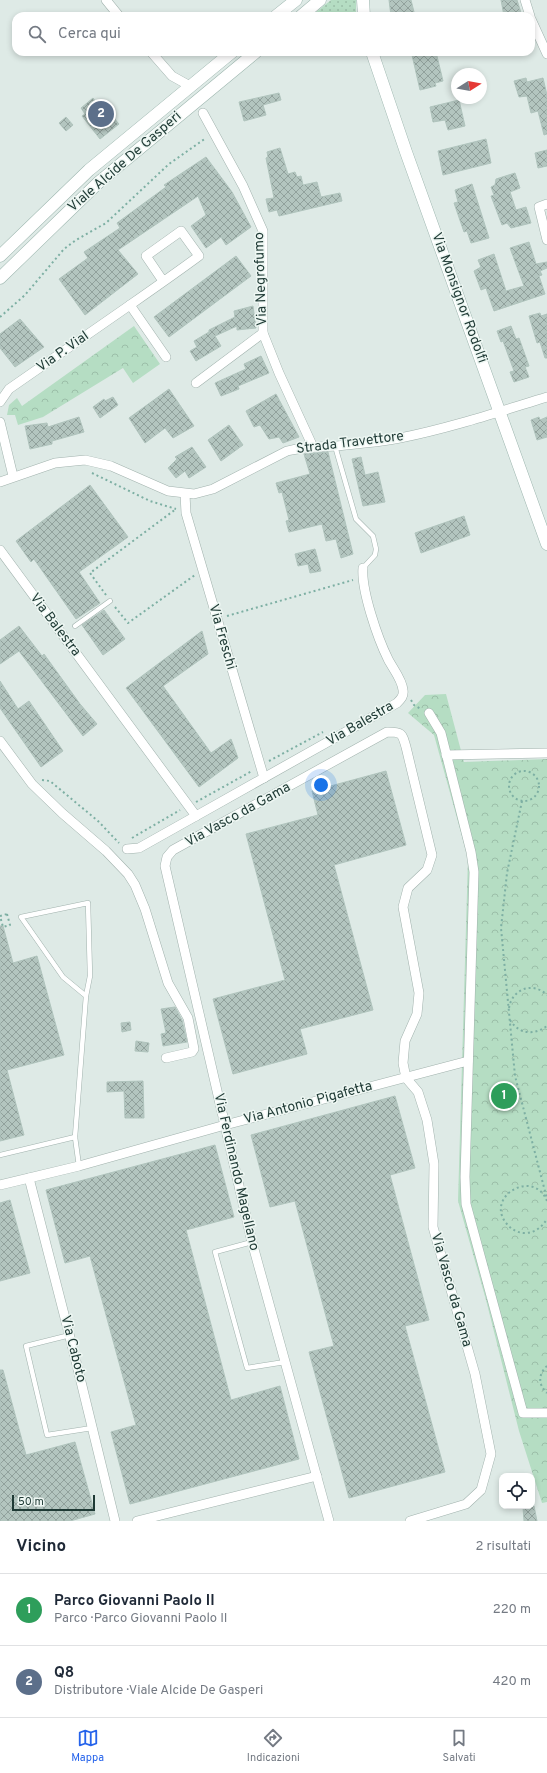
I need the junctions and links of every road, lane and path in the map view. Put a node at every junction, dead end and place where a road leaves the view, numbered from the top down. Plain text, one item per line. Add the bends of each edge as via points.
1 (106, 0) edge
2 (296, 0) edge
3 (320, 0) edge
4 (363, 0) edge
5 (367, 0) edge
6 (525, 0) edge
7 (116, 12) edge
8 (281, 12) edge
9 (305, 12) edge
10 (364, 12) edge
11 (364, 12) edge
12 (529, 12) edge
13 (535, 28) edge
14 (546, 52) edge
15 (154, 56) edge
16 (227, 56) edge
17 (251, 56) edge
18 (372, 56) edge
19 (190, 86) junction
20 (203, 113) dead end
21 (214, 133) junction
22 (547, 204) edge
23 (547, 240) edge
24 (0, 256) edge
25 (0, 278) edge
26 (163, 281) junction
27 (130, 305) junction
28 (0, 317) edge
29 (263, 333) junction
30 (166, 357) dead end
31 (196, 383) dead end
32 (547, 397) edge
33 (0, 402) edge
34 (500, 410) junction
35 (0, 422) edge
36 (335, 446) junction
37 (313, 447) junction
38 (91, 472) dead end
39 (12, 476) junction
40 (0, 482) edge
41 (185, 494) junction
42 (176, 509) junction
43 (179, 510) dead end
44 (547, 544) edge
45 (0, 550) edge
46 (363, 568) joint
47 (193, 576) dead end
48 (362, 578) junction
49 (110, 601) junction
50 (222, 618) dead end
51 (75, 626) dead end
52 (407, 694) dead end
53 (429, 713) joint
54 (0, 741) edge
55 (547, 753) edge
56 (446, 755) junction
57 (255, 769) dead end
58 (264, 778) junction
59 (50, 781) dead end
60 (522, 801) junction
61 (194, 803) dead end
62 (183, 809) dead end
63 (196, 816) junction
64 (130, 839) dead end
65 (125, 846) joint
66 (166, 866) joint
67 (3, 927) joint
68 (547, 995) edge
69 (86, 996) junction
70 (508, 1013) junction
71 (547, 1026) edge
72 (166, 1058) dead end
73 (468, 1061) junction
74 (406, 1078) junction
75 (225, 1125) junction
76 (75, 1137) junction
77 (0, 1155) edge
78 (79, 1166) junction
79 (29, 1178) junction
80 (0, 1185) edge
81 (547, 1200) edge
82 (547, 1219) edge
83 (252, 1242) junction
84 (70, 1335) junction
85 (285, 1362) junction
86 (547, 1366) edge
87 (547, 1393) edge
88 (547, 1413) edge
89 (92, 1428) junction
90 (316, 1476) junction
91 (115, 1521) edge
92 (138, 1521) edge
93 (329, 1521) edge
94 (410, 1521) edge

1 - 7 street
2 - 8 main road
3 - 9 main road
4 - 10 main road
5 - 11 main road
6 - 12 street
13 - 14 street
15 - 19 street via 172,76
16 - 19 main road, Viale Alcide De Gasperi
17 - 25 main road, Viale Alcide De Gasperi via 99,182
18 - 34 main road, Via Monsignor Rodolfi
19 - 24 main road, Viale Alcide De Gasperi via 89,170
20 - 21 street, Via Negrofumo
21 - 28 path via 169,164 106,223 64,249 25,296
21 - 29 street, Via Negrofumo via 243,186 263,231
22 - 23 street via 539,207
26 - 26 street, Via P. Vial via 146,256 181,230 199,256
26 - 27 street, Via P. Vial
27 - 30 street
27 - 33 street, Via P. Vial via 9,389
29 - 31 street
29 - 37 street, Via Negrofumo via 278,373
32 - 34 street, Strada Travettore
34 - 36 street, Strada Travettore via 465,423 400,438
34 - 44 main road, Via Monsignor Rodolfi
35 - 39 street
36 - 37 street, Strada Travettore
36 - 46 lane via 356,519 371,532 375,543 375,555
37 - 41 street, Strada Travettore via 287,451 213,489
38 - 42 path via 150,501
39 - 40 street, Strada Travettore
39 - 41 street, Strada Travettore via 55,463 85,460 111,466 160,488
41 - 58 street, Via Freschi via 186,513
42 - 43 path
42 - 49 path via 90,573
45 - 63 street, Via Balestra
46 - 48 street, Via Balestra
47 - 49 path via 128,623
48 - 50 path
48 - 58 street, Via Balestra via 378,632 403,689 401,699
49 - 51 lane
52 - 53 path via 414,705
53 - 56 street via 441,733
54 - 72 street via 32,784 106,850 135,885 146,908 168,983 188,1018 194,1049 192,1052
55 - 56 street
56 - 73 street via 472,852 474,872
57 - 61 path
58 - 63 street, Via Balestra
59 - 65 path via 98,821 118,843
60 - 60 path via 532,799 539,787 537,778 524,771 511,778 509,788 513,797
60 - 70 path via 507,874 501,928
62 - 64 path
63 - 65 street, Via Balestra via 139,848
66 - 74 street, Via Vasco da Gama via 167,857 173,850 387,732 398,732 402,735 432,855 427,870 408,888 403,907 419,993 417,1014 405,1041 403,1063
66 - 75 street, Via Ferdinando Magellano
67 - 67 path via 0,916 7,914 10,925
68 - 70 path via 539,989 524,989 512,998
69 - 69 lane via 90,976 88,903 20,917 63,977
69 - 76 lane
70 - 71 path via 514,1026 527,1033 534,1033
70 - 81 path via 515,1076
73 - 74 street, Via Antonio Pigafetta
73 - 88 street via 465,1177 469,1215 523,1414
74 - 75 street, Via Antonio Pigafetta
74 - 94 street, Via Vasco da Gama via 418,1092 427,1120 434,1164 434,1227 475,1374 490,1454 481,1490 466,1504
75 - 78 street, Via Antonio Pigafetta
75 - 83 street, Via Ferdinando Magellano
76 - 77 lane
76 - 78 lane
78 - 79 street, Via Antonio Pigafetta
79 - 80 street, Via Antonio Pigafetta
79 - 84 street, Via Caboto
81 - 82 path via 533,1187 516,1187 504,1198 502,1210 509,1227 523,1233 537,1230
83 - 85 street, Via Ferdinando Magellano
83 - 85 lane via 215,1252 247,1368
84 - 89 street, Via Caboto
84 - 89 lane via 26,1346 47,1435
85 - 90 street, Via Ferdinando Magellano
86 - 87 path via 540,1378 542,1388
89 - 91 street, Via Caboto
90 - 92 street
90 - 93 street, Via Ferdinando Magellano

